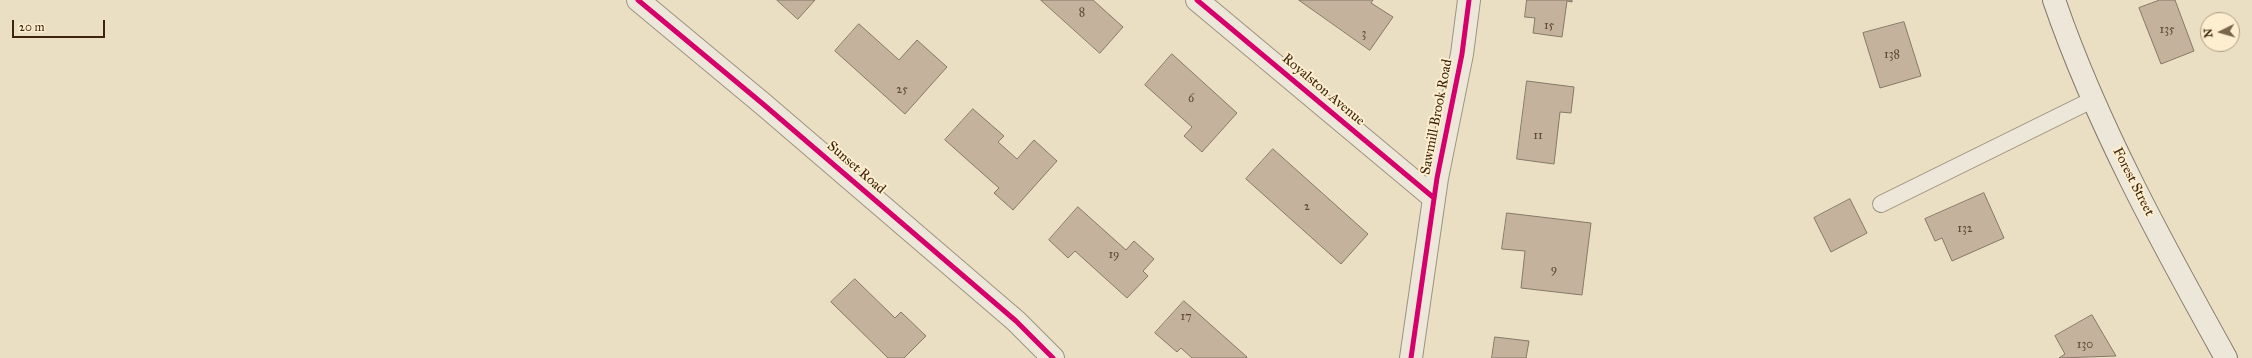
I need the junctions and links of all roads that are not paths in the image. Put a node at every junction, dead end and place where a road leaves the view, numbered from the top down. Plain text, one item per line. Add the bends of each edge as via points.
1 (638, 0) edge
2 (1197, 0) edge
3 (1469, 0) edge
4 (2054, 0) edge
5 (2094, 99) junction
6 (1434, 198) junction
7 (1881, 204) dead end
8 (1053, 358) edge
9 (1410, 358) edge
10 (2226, 358) edge

1 - 8 street, Sunset Road via 1016,321
2 - 6 street, Royalston Avenue
3 - 6 street, Sawmill Brook Road via 1462,54
4 - 5 street, Forest Street
5 - 7 lane
5 - 10 street, Forest Street via 2116,150 2176,268
6 - 9 street, Sawmill Brook Road

